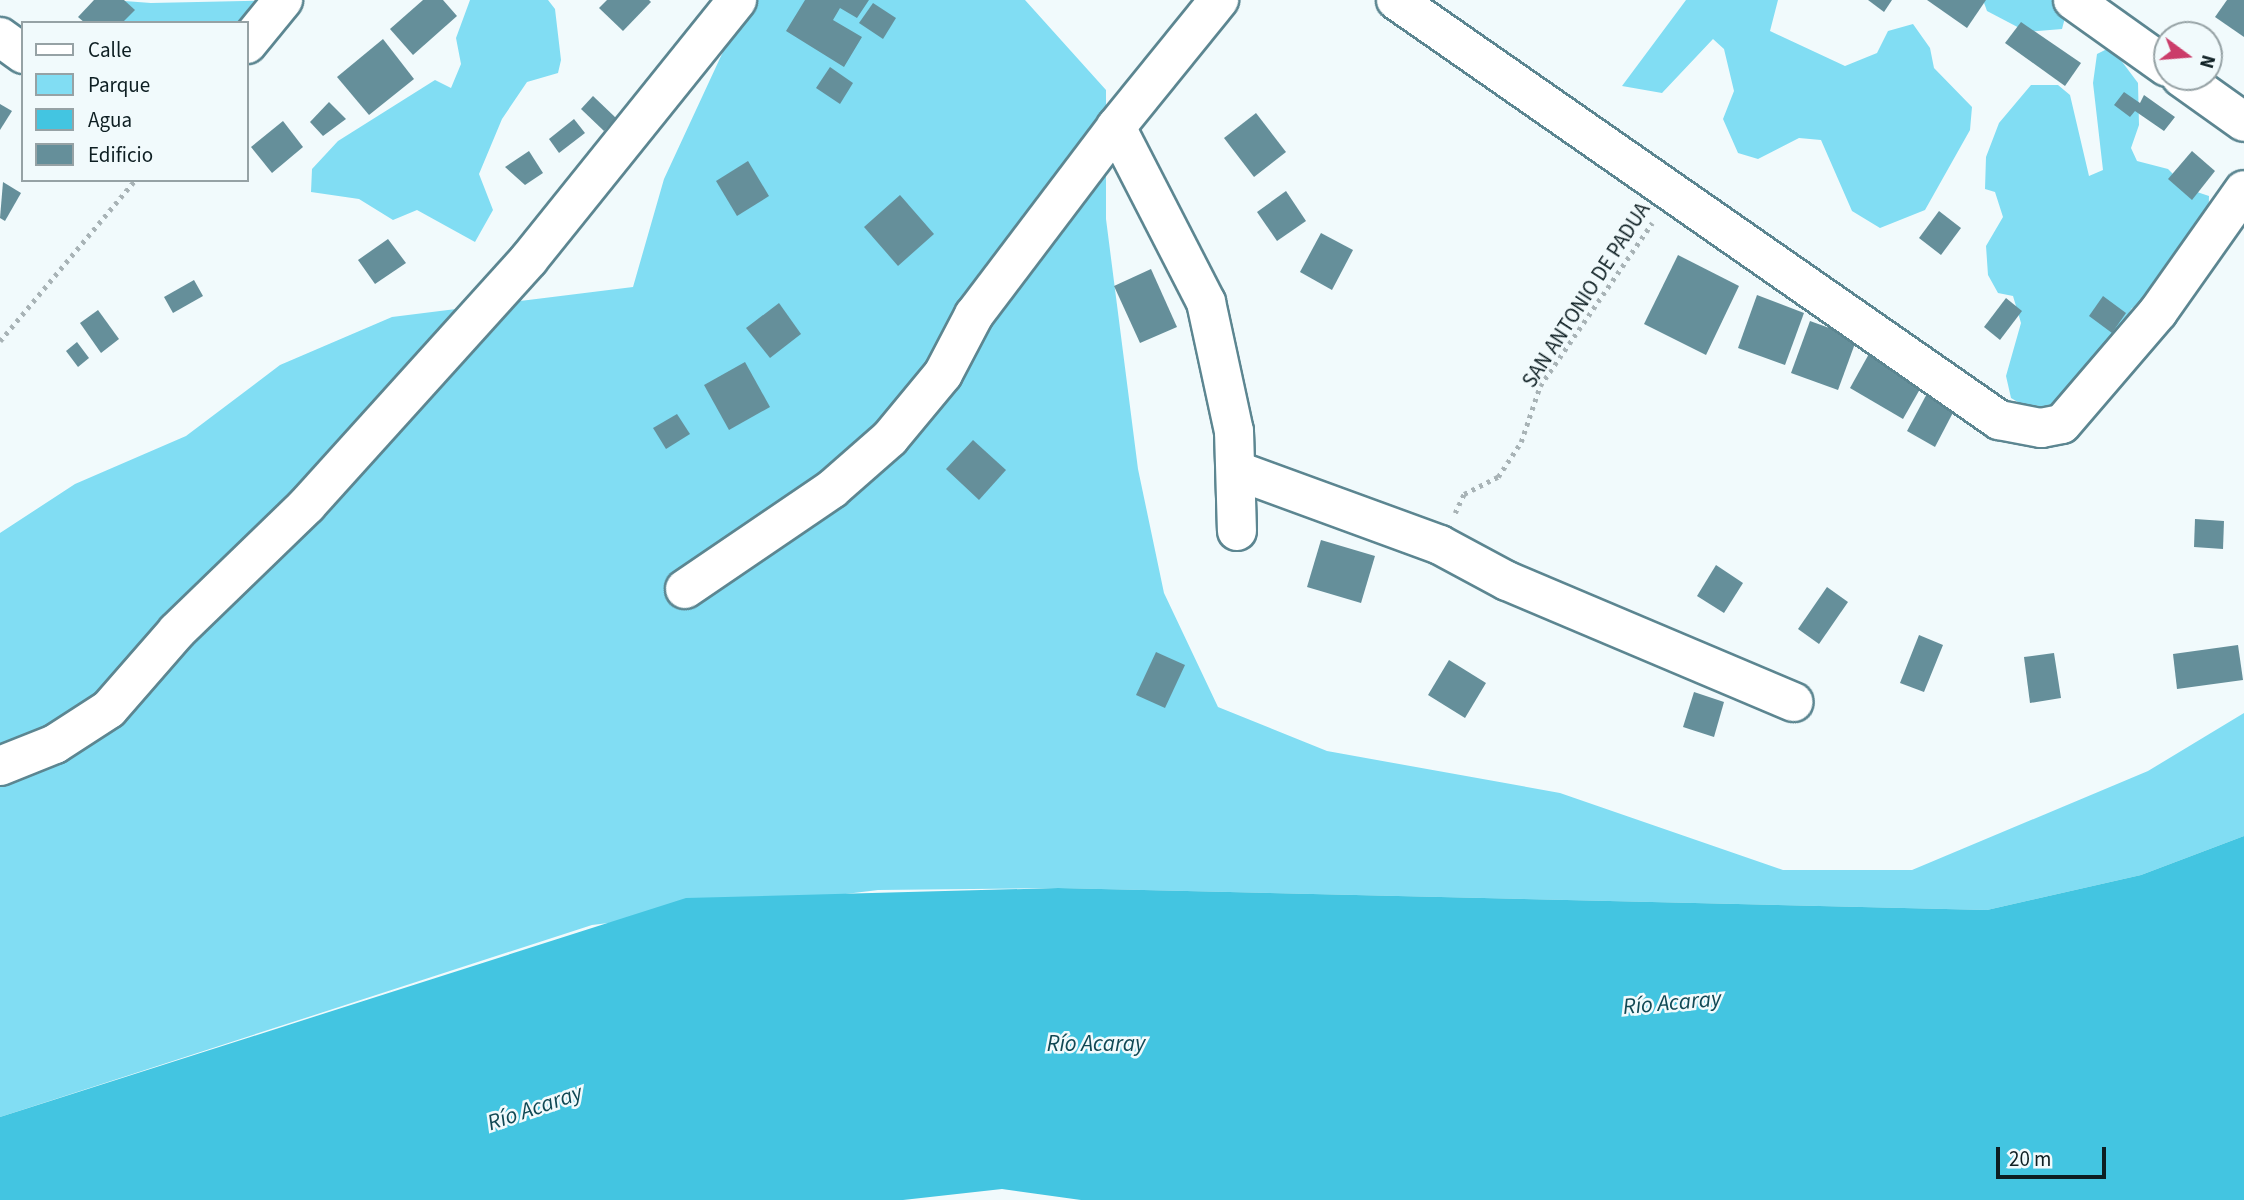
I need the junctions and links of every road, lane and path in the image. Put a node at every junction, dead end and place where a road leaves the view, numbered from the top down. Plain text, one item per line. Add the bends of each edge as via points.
1 (283, 0) edge
2 (737, 0) edge
3 (1219, 0) edge
4 (1396, 0) edge
5 (2073, 0) edge
6 (0, 37) edge
7 (248, 43) edge
8 (21, 53) edge
9 (2153, 57) edge
10 (2201, 91) edge
11 (2244, 122) edge
12 (1116, 127) junction
13 (133, 182) edge
14 (2244, 190) edge
15 (1671, 196) junction
16 (0, 341) edge
17 (1238, 471) junction
18 (1237, 531) dead end
19 (1440, 545) junction
20 (685, 589) dead end
21 (1794, 702) dead end
22 (0, 766) edge

1 - 7 street
2 - 22 street via 520,270 307,505 177,631 109,709 55,744
3 - 12 street
4 - 15 street
5 - 9 street
6 - 8 street
10 - 11 street
12 - 17 street via 1206,302 1227,386
12 - 20 street via 974,315 943,374 890,438 832,489
13 - 16 path
14 - 15 street via 2106,373 2062,424 2041,428 1999,420
15 - 19 path, SAN ANTONIO DE PADUA via 1540,386 1521,442 1498,477 1464,494
17 - 18 street
17 - 19 street
19 - 21 street via 1507,581

